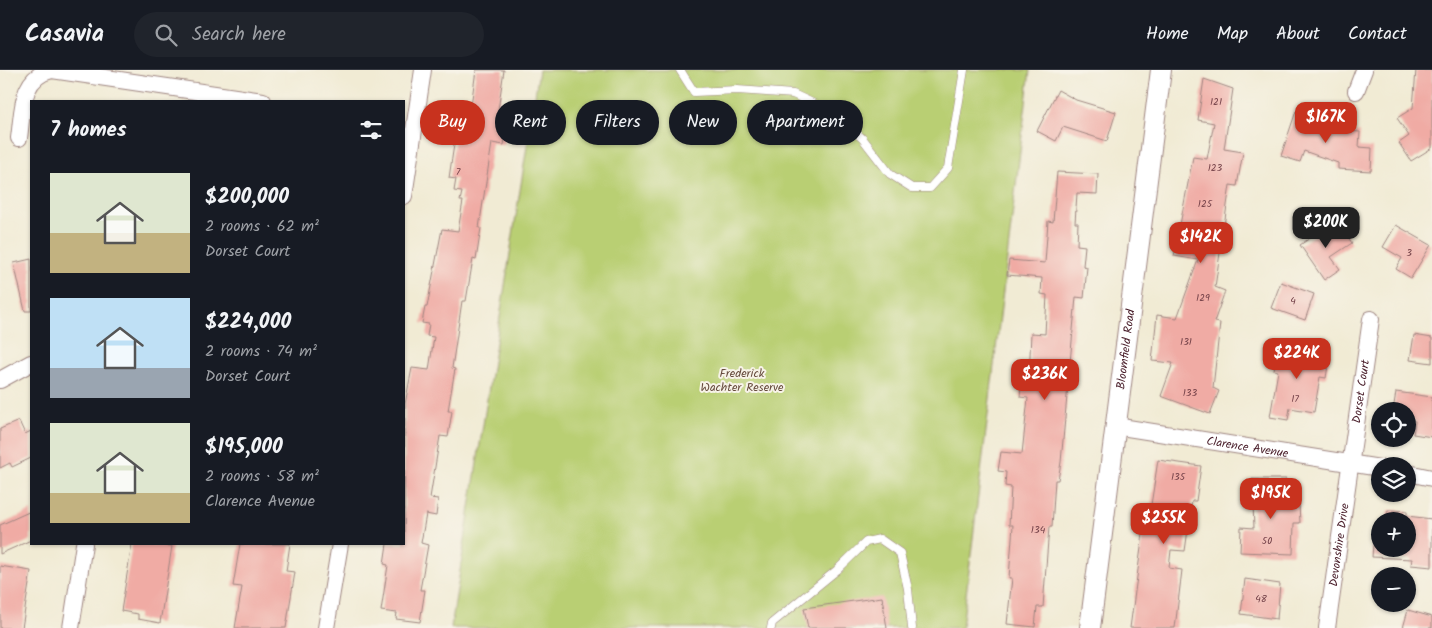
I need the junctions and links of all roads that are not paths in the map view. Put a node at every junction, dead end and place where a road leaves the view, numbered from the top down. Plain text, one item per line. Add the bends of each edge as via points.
1 (423, 70) edge
2 (680, 70) edge
3 (964, 70) edge
4 (1161, 70) edge
5 (1364, 70) edge
6 (1356, 92) dead end
7 (256, 100) edge
8 (410, 123) edge
9 (19, 138) dead end
10 (405, 184) edge
11 (1371, 319) dead end
12 (30, 364) edge
13 (0, 380) edge
14 (1115, 426) junction
15 (1351, 463) junction
16 (1371, 466) edge
17 (1416, 475) edge
18 (1432, 478) edge
19 (84, 545) edge
20 (340, 545) edge
21 (71, 628) edge
22 (326, 628) edge
23 (771, 628) edge
24 (912, 628) edge
25 (1090, 628) edge
26 (1327, 628) edge

1 - 8 street
2 - 3 lane via 694,92 737,90 793,94 834,113 863,139 890,174 912,188 930,188 948,168
4 - 14 street, Bloomfield Road
5 - 6 street
7 - 9 street via 52,70 43,72 25,92
8 - 10 street
11 - 15 street, Dorset Court
12 - 13 street
14 - 15 street, Clarence Avenue
14 - 25 street, Bloomfield Road
15 - 16 street, Clarence Avenue
15 - 26 street, Devonshire Drive
17 - 18 street
19 - 21 street
20 - 22 street
23 - 24 lane via 772,623 866,542 880,539 900,553

